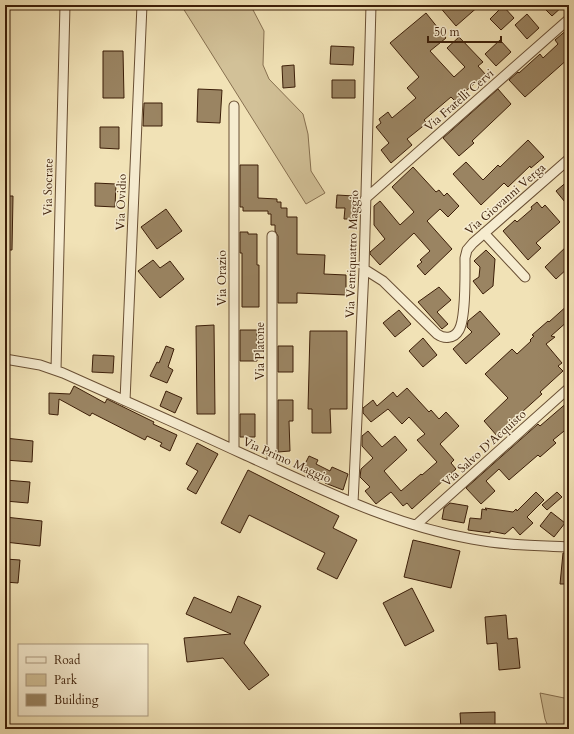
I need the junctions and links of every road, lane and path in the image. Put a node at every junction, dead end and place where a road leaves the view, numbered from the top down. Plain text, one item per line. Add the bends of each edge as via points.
1 (65, 5) edge
2 (142, 5) edge
3 (371, 5) edge
4 (569, 19) edge
5 (234, 106) dead end
6 (569, 159) edge
7 (366, 199) junction
8 (484, 233) junction
9 (272, 236) dead end
10 (364, 269) junction
11 (525, 277) dead end
12 (5, 359) edge
13 (56, 370) junction
14 (569, 388) edge
15 (125, 401) junction
16 (234, 449) junction
17 (272, 467) junction
18 (353, 503) junction
19 (416, 525) junction
20 (569, 547) edge

1 - 13 street, Via Socrate
2 - 15 street, Via Ovidio
3 - 7 street, Via Ventiquattro Maggio
4 - 7 street, Via Fratelli Cervi
5 - 16 street, Via Orazio
6 - 8 street, Via Giovanni Verga
7 - 10 street, Via Ventiquattro Maggio
8 - 10 street, Via Giovanni Verga via 466,254 462,319 457,332 448,338 435,333 383,280
8 - 11 street
9 - 17 street, Via Platone
10 - 18 street, Via Ventiquattro Maggio
12 - 13 street, Via Primo Maggio
13 - 15 street, Via Primo Maggio
14 - 19 street, Via Salvo D'Acquisto
15 - 16 street, Via Primo Maggio
16 - 17 street, Via Primo Maggio
17 - 18 street, Via Primo Maggio
18 - 19 street, Via Primo Maggio
19 - 20 street, Via Primo Maggio via 483,541

